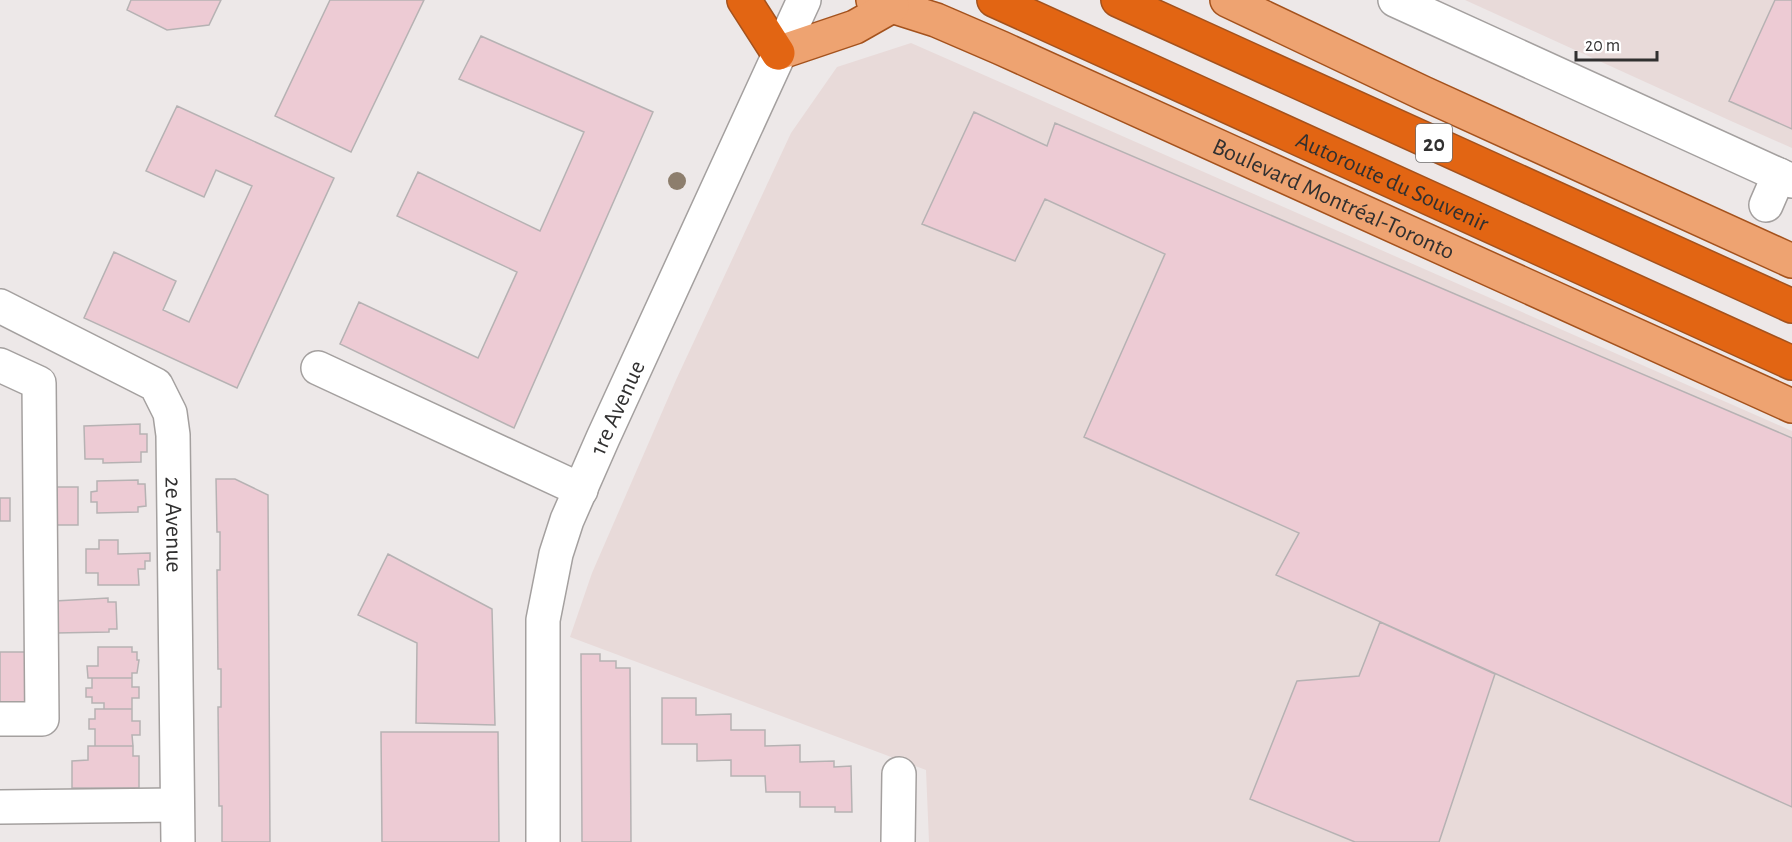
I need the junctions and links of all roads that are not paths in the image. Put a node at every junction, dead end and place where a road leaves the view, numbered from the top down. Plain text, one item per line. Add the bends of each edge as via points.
1 (744, 0) edge
2 (804, 0) edge
3 (994, 0) edge
4 (1118, 0) edge
5 (1227, 0) edge
6 (1395, 0) edge
7 (882, 3) edge
8 (778, 52) junction
9 (1786, 178) edge
10 (1766, 205) dead end
11 (1792, 261) edge
12 (0, 306) edge
13 (1792, 306) edge
14 (1792, 363) edge
15 (0, 365) edge
16 (318, 368) dead end
17 (1792, 406) edge
18 (580, 489) junction
19 (0, 719) edge
20 (898, 774) dead end
21 (177, 805) junction
22 (0, 807) edge
23 (178, 842) edge
24 (543, 842) edge
25 (898, 842) edge

1 - 8 highway
2 - 8 street, 1re Avenue
3 - 14 highway, Autoroute du Souvenir / 20
4 - 13 highway, Autoroute du Souvenir / 20
5 - 11 main road
6 - 9 street
7 - 8 main road via 847,30
7 - 17 main road, Boulevard Montréal-Toronto via 936,20 1001,48
8 - 18 street, 1re Avenue
9 - 10 street
12 - 21 street, 2e Avenue via 156,385 170,413
15 - 19 street via 39,383 42,718
16 - 18 street
18 - 24 street, 1re Avenue via 556,554 543,620
20 - 25 street
21 - 22 street
21 - 23 street, 2e Avenue

